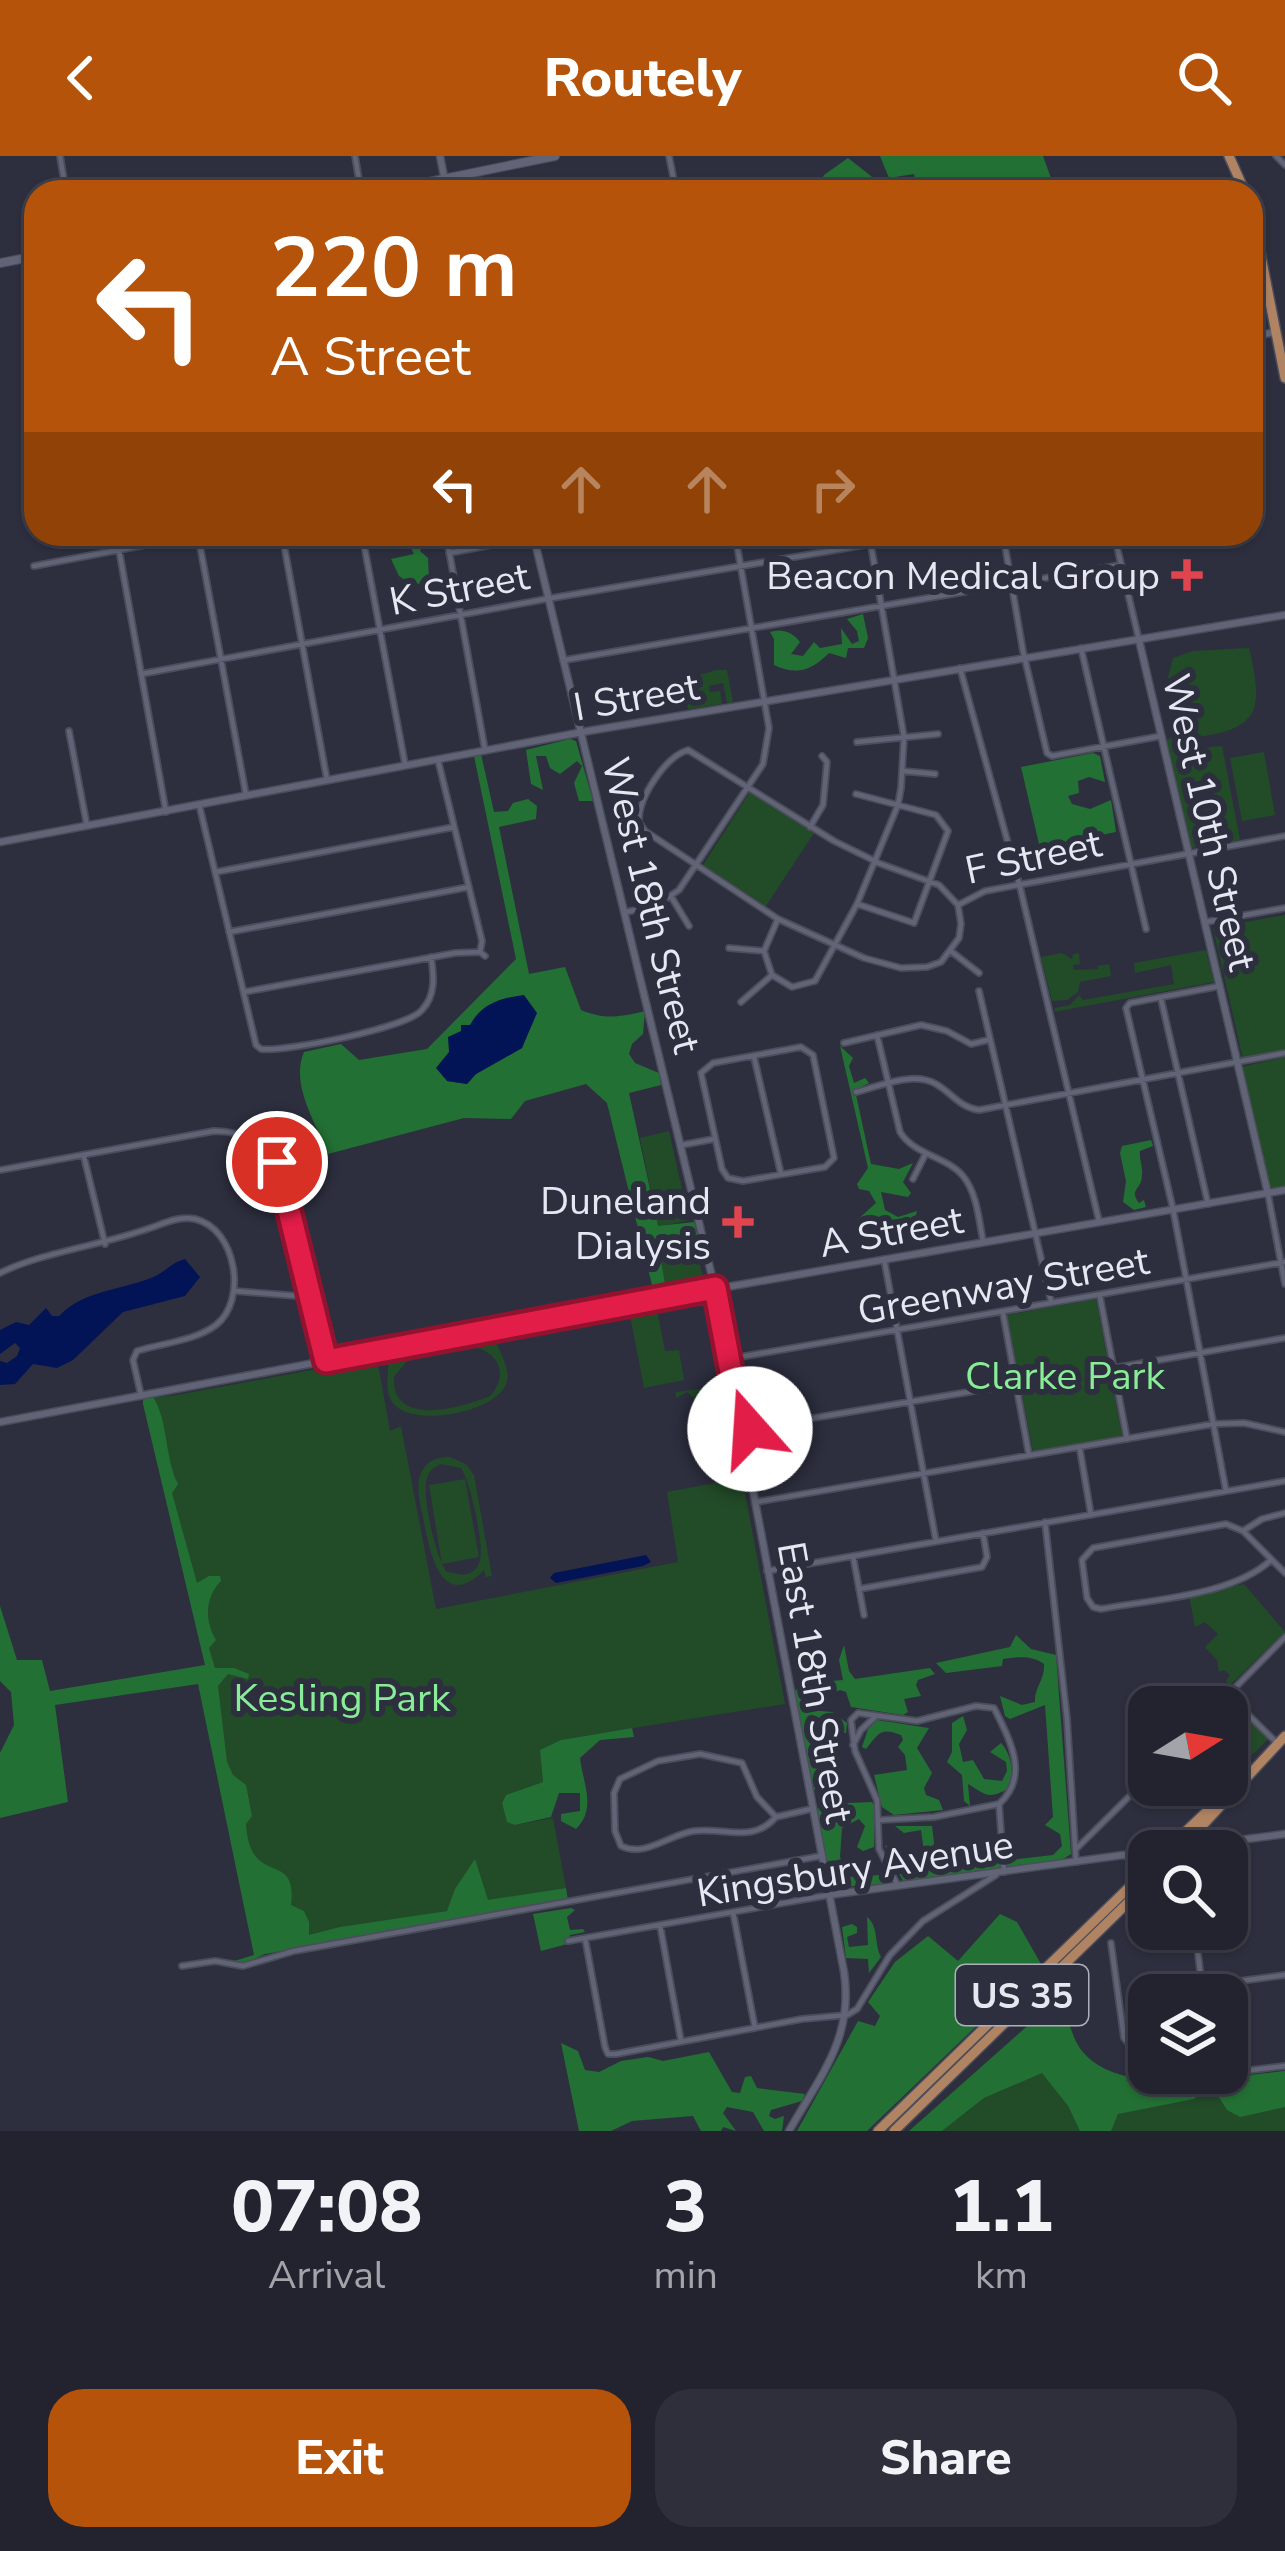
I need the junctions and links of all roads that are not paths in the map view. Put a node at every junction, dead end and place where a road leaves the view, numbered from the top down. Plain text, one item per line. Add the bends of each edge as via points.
1 (440, 156) edge
2 (555, 156) edge
3 (1276, 156) edge
4 (1285, 165) edge
5 (444, 179) junction
6 (439, 180) edge
7 (1263, 256) edge
8 (1281, 331) edge
9 (1285, 378) edge
10 (138, 546) edge
11 (202, 546) edge
12 (284, 546) edge
13 (364, 546) edge
14 (448, 546) edge
15 (482, 546) edge
16 (537, 546) edge
17 (737, 546) edge
18 (859, 546) edge
19 (871, 546) edge
20 (1005, 546) edge
21 (1117, 546) edge
22 (118, 550) junction
23 (449, 553) junction
24 (1121, 565) junction
25 (34, 566) dead end
26 (741, 566) junction
27 (1011, 584) junction
28 (549, 598) junction
29 (882, 606) junction
30 (461, 615) junction
31 (1285, 615) edge
32 (752, 628) junction
33 (382, 630) junction
34 (1138, 640) junction
35 (301, 644) junction
36 (1082, 648) junction
37 (1024, 658) junction
38 (221, 659) junction
39 (565, 660) junction
40 (960, 668) junction
41 (141, 674) junction
42 (894, 679) junction
43 (765, 701) junction
44 (69, 730) dead end
45 (583, 732) junction
46 (938, 734) dead end
47 (1161, 736) junction
48 (904, 737) junction
49 (857, 742) dead end
50 (1105, 747) junction
51 (485, 750) junction
52 (822, 757) dead end
53 (438, 759) junction
54 (406, 767) junction
55 (903, 772) junction
56 (934, 775) dead end
57 (327, 780) junction
58 (750, 786) junction
59 (856, 794) dead end
60 (246, 795) junction
61 (200, 804) junction
62 (898, 805) junction
63 (166, 812) junction
64 (87, 826) junction
65 (454, 827) junction
66 (810, 827) junction
67 (1285, 836) edge
68 (0, 842) edge
69 (1189, 854) junction
70 (876, 861) junction
71 (1132, 863) junction
72 (697, 865) junction
73 (216, 872) junction
74 (932, 880) junction
75 (1019, 884) junction
76 (469, 886) junction
77 (672, 898) junction
78 (857, 904) junction
79 (958, 905) junction
80 (1285, 908) edge
81 (626, 912) junction
82 (778, 919) junction
83 (1206, 922) junction
84 (689, 926) dead end
85 (1146, 929) dead end
86 (229, 932) junction
87 (837, 947) junction
88 (728, 948) dead end
89 (764, 951) junction
90 (952, 952) junction
91 (431, 957) junction
92 (980, 973) dead end
93 (772, 975) junction
94 (1220, 986) junction
95 (979, 991) dead end
96 (244, 992) junction
97 (1160, 997) junction
98 (741, 1002) dead end
99 (878, 1035) junction
100 (991, 1040) junction
101 (844, 1043) dead end
102 (1285, 1053) edge
103 (754, 1055) junction
104 (1239, 1063) junction
105 (1178, 1076) junction
106 (1144, 1082) junction
107 (889, 1083) junction
108 (856, 1092) dead end
109 (1069, 1095) junction
110 (1006, 1106) junction
111 (714, 1138) junction
112 (682, 1145) junction
113 (926, 1154) junction
114 (83, 1155) junction
115 (0, 1170) edge
116 (781, 1174) junction
117 (913, 1179) dead end
118 (1285, 1190) edge
119 (1268, 1193) junction
120 (1208, 1204) junction
121 (1173, 1210) junction
122 (1100, 1223) junction
123 (1037, 1234) junction
124 (984, 1243) junction
125 (105, 1244) junction
126 (884, 1259) junction
127 (1283, 1263) edge
128 (0, 1273) edge
129 (1187, 1281) junction
130 (1285, 1284) edge
131 (715, 1288) junction
132 (235, 1292) junction
133 (1100, 1296) junction
134 (310, 1297) junction
135 (1052, 1303) junction
136 (1003, 1313) junction
137 (897, 1331) junction
138 (1285, 1337) edge
139 (1200, 1353) junction
140 (729, 1358) junction
141 (326, 1361) junction
142 (1114, 1368) junction
143 (1016, 1384) junction
144 (141, 1395) junction
145 (910, 1402) junction
146 (0, 1422) edge
147 (1213, 1424) junction
148 (742, 1430) junction
149 (1285, 1432) edge
150 (1126, 1439) junction
151 (1079, 1448) junction
152 (1030, 1455) junction
153 (923, 1473) junction
154 (1285, 1481) edge
155 (1226, 1491) junction
156 (756, 1502) junction
157 (1285, 1514) edge
158 (1091, 1515) junction
159 (1046, 1522) junction
160 (1243, 1531) junction
161 (983, 1533) junction
162 (936, 1541) junction
163 (853, 1556) junction
164 (1271, 1560) junction
165 (767, 1571) junction
166 (1285, 1573) edge
167 (859, 1589) junction
168 (863, 1615) dead end
169 (1285, 1636) edge
170 (1237, 1686) edge
171 (1248, 1712) edge
172 (878, 1716) junction
173 (1281, 1740) edge
174 (854, 1745) junction
175 (1128, 1798) edge
176 (999, 1804) junction
177 (812, 1809) junction
178 (776, 1817) junction
179 (878, 1820) junction
180 (1193, 1830) edge
181 (1285, 1835) edge
182 (1248, 1839) edge
183 (1076, 1849) junction
184 (1128, 1855) edge
185 (821, 1856) junction
186 (1076, 1862) junction
187 (1002, 1872) junction
188 (898, 1886) junction
189 (1128, 1888) edge
190 (829, 1895) junction
191 (1128, 1901) edge
192 (733, 1912) junction
193 (660, 1925) junction
194 (586, 1938) junction
195 (568, 1941) dead end
196 (1111, 1943) dead end
197 (1068, 1957) junction
198 (182, 1966) dead end
199 (1285, 1975) edge
200 (1248, 1980) edge
201 (847, 2015) junction
202 (755, 2028) junction
203 (681, 2041) junction
204 (1128, 2043) edge
205 (1285, 2066) edge
206 (1248, 2070) edge
207 (789, 2131) edge
208 (878, 2131) edge
209 (894, 2131) edge

1 - 5 street
2 - 5 main road
3 - 4 street
5 - 6 main road
7 - 8 main road
8 - 9 main road
10 - 22 street
11 - 38 street
12 - 35 street
13 - 33 street
14 - 23 street
15 - 23 street
16 - 28 street, West 18th Street
17 - 26 street
18 - 26 street, K Street
19 - 29 street
20 - 27 street
21 - 24 street, West 10th Street
22 - 25 street
22 - 41 street
23 - 30 street
24 - 27 street
24 - 34 street, West 10th Street
26 - 28 street, K Street
26 - 32 street
27 - 29 street
27 - 37 street
28 - 30 street, K Street
28 - 39 street, West 18th Street
29 - 32 street
29 - 42 street
30 - 33 street, K Street
30 - 51 street
31 - 34 street, I Street
32 - 39 street
32 - 43 street
33 - 35 street, K Street
33 - 54 street
34 - 36 street, I Street
34 - 47 street, West 10th Street
35 - 38 street, K Street
35 - 57 street
36 - 37 street, I Street
36 - 50 street
37 - 40 street, I Street
37 - 50 street via 1048,755
38 - 41 street, K Street
38 - 60 street
39 - 45 street, West 18th Street
40 - 42 street, I Street
40 - 75 street
41 - 63 street
42 - 43 street, I Street
42 - 48 street
43 - 45 street, I Street
43 - 58 street via 770,742
44 - 64 street
45 - 51 street, I Street
45 - 81 street, West 18th Street
46 - 48 street
47 - 50 street
47 - 69 street, West 10th Street
48 - 49 street
48 - 55 street
50 - 71 street
51 - 53 street, I Street
52 - 66 street via 823,805
53 - 54 street, I Street
53 - 65 street
54 - 57 street, I Street
55 - 56 street
55 - 62 street
57 - 60 street, I Street
58 - 66 street, F Street
58 - 72 street
58 - 72 street, F Street via 688,750 657,780 639,810 641,827
59 - 62 street
60 - 61 street, I Street
61 - 63 street, I Street
61 - 73 street
62 - 70 street
62 - 74 street via 945,825
63 - 64 street, I Street
64 - 68 street, I Street
65 - 73 street
65 - 76 street
66 - 70 street, F Street
67 - 69 street, F Street
69 - 71 street, F Street
69 - 83 street, West 10th Street
70 - 74 street, F Street
70 - 78 street
71 - 75 street, F Street
71 - 85 street
72 - 77 street
72 - 82 street
73 - 86 street
74 - 78 street via 914,922
74 - 79 street, F Street
75 - 79 street, F Street
75 - 109 street
76 - 86 street
76 - 91 street via 483,954
77 - 81 street
77 - 84 street
78 - 87 street
79 - 90 street
80 - 83 street
81 - 112 street, West 18th Street
82 - 87 street
82 - 89 street
83 - 94 street, West 10th Street
86 - 96 street
87 - 90 street via 914,969
87 - 93 street via 809,985 792,987
88 - 89 street
89 - 93 street
90 - 92 street
91 - 96 street
91 - 96 street via 428,1003 407,1022 268,1051 256,1046
93 - 98 street
94 - 97 street
94 - 104 street, West 10th Street
95 - 100 street
97 - 105 street
97 - 106 street via 1126,1009
99 - 100 street via 921,1025 971,1044
99 - 101 street
99 - 107 street
100 - 110 street
102 - 104 street
103 - 111 street via 701,1073
103 - 116 street
103 - 116 street via 812,1052 835,1147 825,1167
104 - 105 street
104 - 119 street, West 10th Street
105 - 106 street
105 - 120 street
106 - 109 street
106 - 121 street
107 - 108 street
107 - 110 street via 929,1081 970,1109
107 - 113 street via 900,1132
109 - 110 street
109 - 122 street
110 - 123 street
111 - 112 street
111 - 116 street via 728,1178
112 - 131 street, West 18th Street
113 - 117 street
113 - 124 street via 966,1180
114 - 115 street
114 - 125 street
114 - 134 street via 214,1131 257,1142 282,1173
118 - 119 street, A Street
119 - 120 street, A Street
119 - 127 street
120 - 121 street, A Street
121 - 122 street, A Street
121 - 129 street
122 - 123 street, A Street
123 - 124 street, A Street
123 - 135 street
124 - 126 street, A Street
125 - 128 street
125 - 132 street via 174,1219 199,1220 225,1243
126 - 131 street, A Street
126 - 137 street
127 - 129 street, Greenway Street
127 - 130 street
129 - 133 street, Greenway Street
129 - 139 street
131 - 140 street, East 18th Street
131 - 141 street, A Street
132 - 134 street
132 - 144 street via 212,1328 137,1352
133 - 135 street, Greenway Street
133 - 142 street
134 - 141 street
135 - 136 street, Greenway Street
136 - 137 street, Greenway Street
136 - 143 street
137 - 140 street, Greenway Street
137 - 145 street
138 - 139 street
139 - 142 street
139 - 147 street
140 - 148 street, East 18th Street
141 - 144 street, A Street
142 - 150 street
143 - 145 street
143 - 152 street
144 - 146 street, A Street
145 - 148 street
145 - 153 street
147 - 149 street
147 - 150 street
147 - 155 street
148 - 156 street, East 18th Street
150 - 151 street
151 - 152 street
151 - 158 street
152 - 153 street
153 - 156 street
153 - 162 street
154 - 155 street
155 - 158 street
156 - 165 street, East 18th Street
157 - 160 street
158 - 159 street
159 - 161 street
159 - 183 street
160 - 164 street
160 - 164 street via 1226,1524 1094,1548 1082,1560 1090,1604 1101,1609 1235,1583
161 - 162 street
161 - 167 street via 982,1567
162 - 163 street
163 - 165 street
163 - 167 street
164 - 166 street
165 - 177 street, East 18th Street
167 - 168 street
169 - 170 street
171 - 173 street
172 - 174 street
172 - 174 street via 853,1716
172 - 176 street via 917,1720 992,1706 1017,1775
173 - 180 main road
174 - 179 street
175 - 183 street
176 - 179 street
176 - 187 street
177 - 178 street
177 - 185 street, East 18th Street
178 - 178 street via 742,1763 721,1756 658,1761 615,1788 616,1838 630,1850 689,1831 749,1834
179 - 188 street via 879,1849
181 - 182 street
183 - 186 street
184 - 186 street, Kingsbury Avenue
185 - 190 street, East 18th Street
185 - 198 street via 243,1966
186 - 187 street, Kingsbury Avenue
187 - 188 street, Kingsbury Avenue
187 - 201 street via 923,1922
188 - 190 street, Kingsbury Avenue
189 - 197 main road, US 35
190 - 192 street, Kingsbury Avenue
190 - 201 street, East 18th Street
191 - 197 main road, US 35
192 - 193 street, Kingsbury Avenue
192 - 202 street
193 - 194 street, Kingsbury Avenue
193 - 203 street
194 - 195 street, Kingsbury Avenue
194 - 203 street via 608,2054
196 - 204 street
197 - 208 main road, US 35
197 - 209 main road, US 35
199 - 200 street
201 - 202 street
201 - 207 street
202 - 203 street
205 - 206 street

